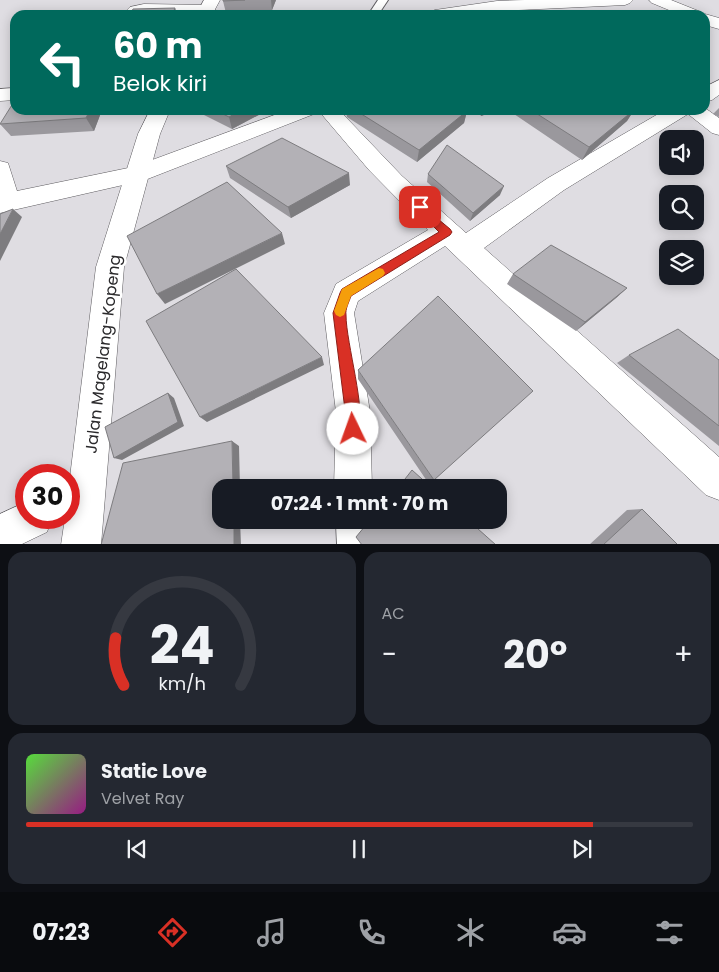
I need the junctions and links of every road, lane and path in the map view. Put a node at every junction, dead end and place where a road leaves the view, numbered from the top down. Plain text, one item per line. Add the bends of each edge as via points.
1 (625, 0) edge
2 (657, 0) edge
3 (136, 10) edge
4 (209, 10) edge
5 (469, 10) edge
6 (682, 10) edge
7 (158, 115) edge
8 (294, 115) edge
9 (332, 115) edge
10 (672, 115) edge
11 (702, 115) edge
12 (719, 128) edge
13 (0, 169) edge
14 (137, 174) junction
15 (4, 203) edge
16 (456, 240) junction
17 (353, 479) edge
18 (80, 482) edge
19 (719, 482) edge
20 (80, 520) edge
21 (15, 527) edge
22 (356, 529) edge
23 (0, 534) edge
24 (82, 544) edge
25 (357, 544) edge

1 - 5 street
2 - 6 street
3 - 4 street
7 - 14 street, Jalan Magelang-Kopeng
8 - 14 street
9 - 16 street via 368,157
10 - 16 street
11 - 12 street
13 - 15 street
14 - 15 street
14 - 18 street, Jalan Magelang-Kopeng via 110,267
16 - 17 street via 346,293 339,313 353,412
16 - 19 street
20 - 24 street, Jalan Magelang-Kopeng
21 - 23 street
22 - 25 street

